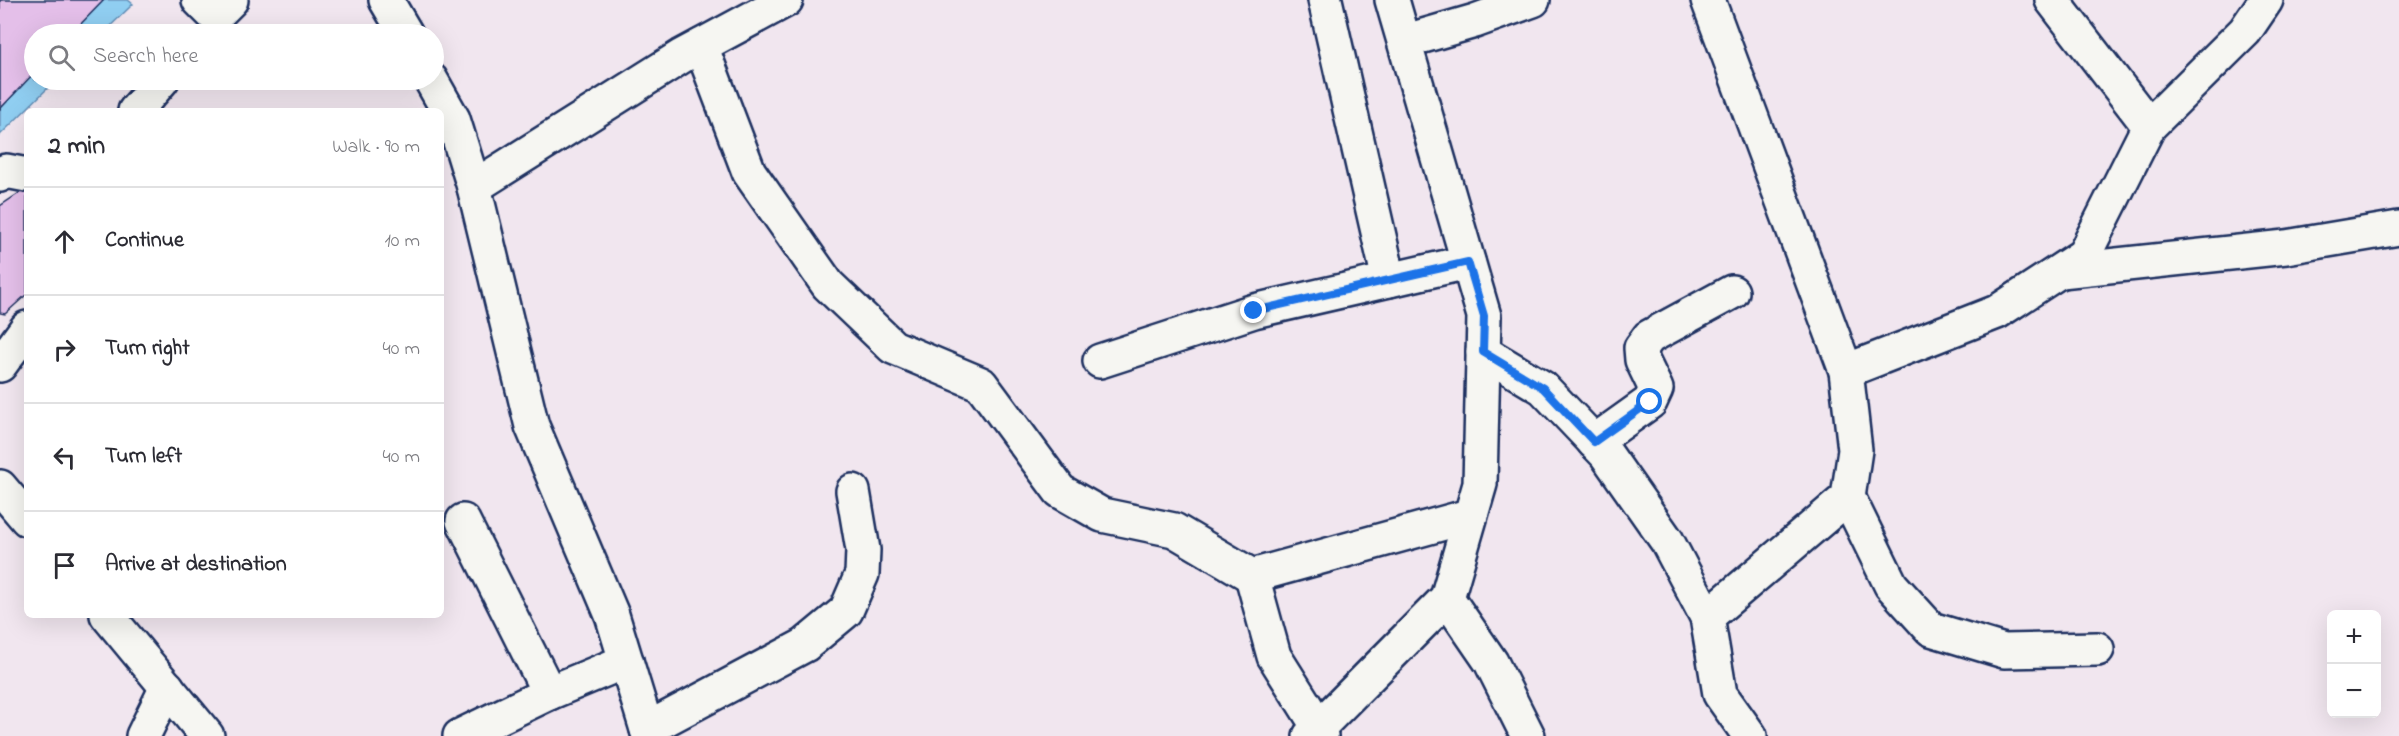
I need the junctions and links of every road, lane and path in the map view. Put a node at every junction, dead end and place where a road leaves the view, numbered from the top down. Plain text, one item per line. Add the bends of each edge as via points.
1 (386, 0) edge
2 (786, 0) edge
3 (1325, 0) edge
4 (1392, 0) edge
5 (1533, 0) edge
6 (1708, 0) edge
7 (2052, 0) edge
8 (2266, 0) edge
9 (218, 2) edge
10 (206, 24) edge
11 (400, 24) edge
12 (1406, 41) junction
13 (701, 46) junction
14 (153, 90) edge
15 (436, 90) edge
16 (138, 108) edge
17 (2149, 126) junction
18 (0, 175) edge
19 (24, 175) edge
20 (474, 187) junction
21 (2399, 228) edge
22 (1468, 262) junction
23 (2061, 271) junction
24 (1389, 280) junction
25 (1732, 292) dead end
26 (24, 332) edge
27 (1483, 352) junction
28 (1100, 361) dead end
29 (0, 365) edge
30 (1846, 371) junction
31 (1594, 442) junction
32 (0, 487) edge
33 (853, 491) dead end
34 (1848, 497) junction
35 (24, 515) edge
36 (1469, 516) junction
37 (463, 521) dead end
38 (1252, 576) junction
39 (1447, 598) junction
40 (1707, 617) junction
41 (110, 618) edge
42 (2097, 649) dead end
43 (626, 661) junction
44 (167, 687) junction
45 (549, 693) junction
46 (648, 732) edge
47 (1316, 733) edge
48 (143, 736) edge
49 (207, 736) edge
50 (460, 736) edge
51 (1528, 736) edge
52 (1750, 736) edge

1 - 11 street
2 - 13 street
3 - 24 street
4 - 12 street
5 - 12 street
6 - 30 street
7 - 17 street
8 - 17 street via 2245,32
9 - 10 street
12 - 22 street
13 - 20 street
13 - 38 street via 749,172 828,285 892,347 981,384 1060,490 1102,515 1174,530
14 - 16 street
15 - 20 street via 453,119
17 - 23 street via 2084,255
18 - 19 street via 6,171
20 - 43 street via 532,426 612,615
21 - 23 street via 2286,247
22 - 24 street
22 - 27 street via 1484,316
23 - 30 street via 1997,312
24 - 28 street via 1254,311
25 - 31 street via 1649,337 1641,348 1642,360 1656,389 1650,402
26 - 29 street
27 - 31 street via 1543,388
27 - 36 street via 1480,484
30 - 34 street via 1855,450
31 - 40 street via 1667,542
32 - 35 street
33 - 46 street via 863,550 862,574 846,611 805,645
34 - 40 street
34 - 42 street via 1891,585 1931,629 2004,651
36 - 38 street
36 - 39 street
37 - 45 street
38 - 47 street via 1274,656
39 - 47 street
39 - 51 street via 1491,662
40 - 52 street via 1720,694
41 - 44 street
43 - 45 street
43 - 46 street
44 - 48 street
44 - 49 street
45 - 50 street

